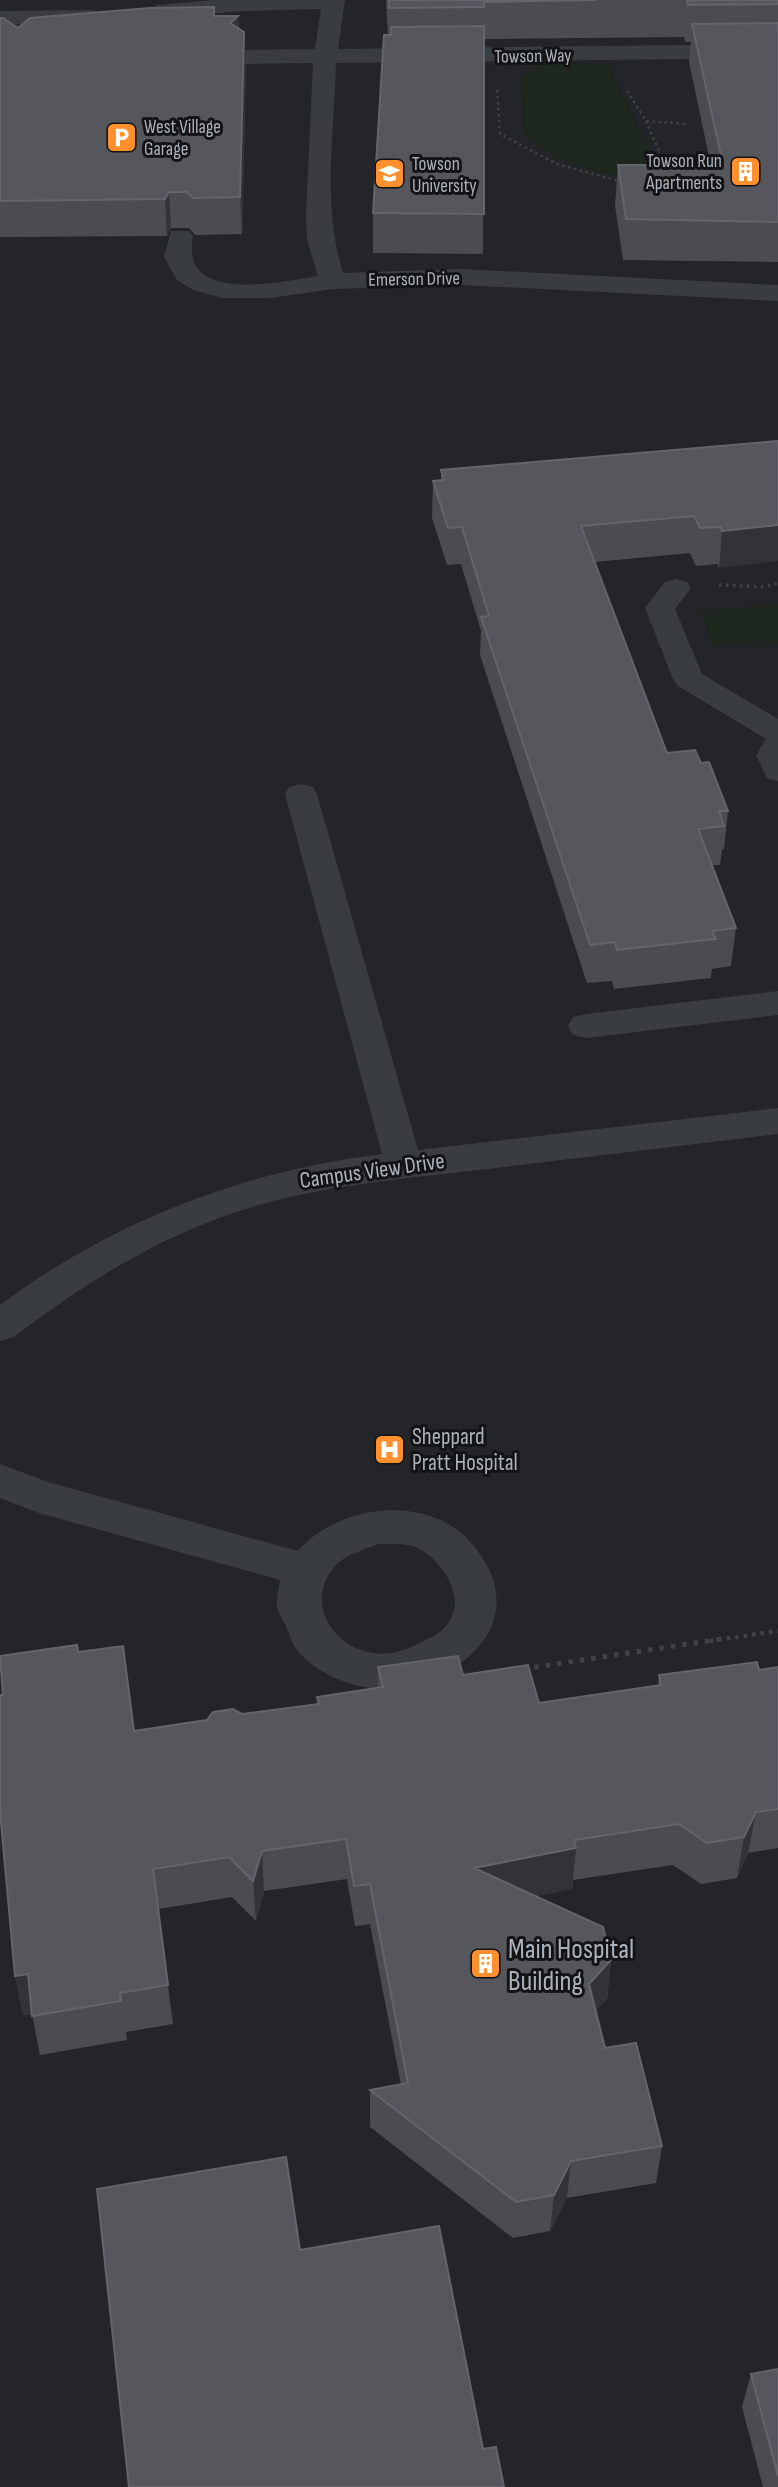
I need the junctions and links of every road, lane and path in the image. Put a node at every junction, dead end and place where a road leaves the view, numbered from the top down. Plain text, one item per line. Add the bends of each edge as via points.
1 (334, 1) edge
2 (0, 18) edge
3 (26, 18) junction
4 (22, 42) edge
5 (778, 51) edge
6 (603, 54) junction
7 (555, 55) junction
8 (245, 57) edge
9 (325, 57) junction
10 (646, 121) junction
11 (686, 124) dead end
12 (670, 176) edge
13 (622, 181) edge
14 (180, 236) dead end
15 (332, 281) junction
16 (778, 293) edge
17 (778, 583) edge
18 (676, 588) joint
19 (778, 733) edge
20 (778, 745) edge
21 (778, 771) edge
22 (301, 794) dead end
23 (778, 1003) edge
24 (586, 1026) dead end
25 (778, 1121) edge
26 (404, 1165) junction
27 (0, 1326) edge
28 (0, 1480) edge
29 (305, 1570) dead end
30 (778, 1631) edge
31 (520, 1670) edge

1 - 3 street
1 - 9 street
2 - 3 street
3 - 4 street
5 - 6 street, Towson Way
6 - 7 street, Towson Way
6 - 10 path
7 - 9 street, Towson Way
7 - 13 path via 496,71 500,134 548,162
8 - 9 street, Towson Way
9 - 15 street via 318,214
10 - 11 path
10 - 12 path
14 - 15 street, Emerson Drive via 177,257 186,274 213,289 249,294
15 - 16 street, Emerson Drive via 461,277
17 - 18 path via 765,587 705,583
18 - 19 street via 660,608 689,679
20 - 21 street via 772,755
22 - 26 street
23 - 24 street
25 - 26 street, Campus View Drive
26 - 27 street, Campus View Drive via 282,1183 178,1217 66,1278
28 - 29 street via 38,1496
30 - 31 path

